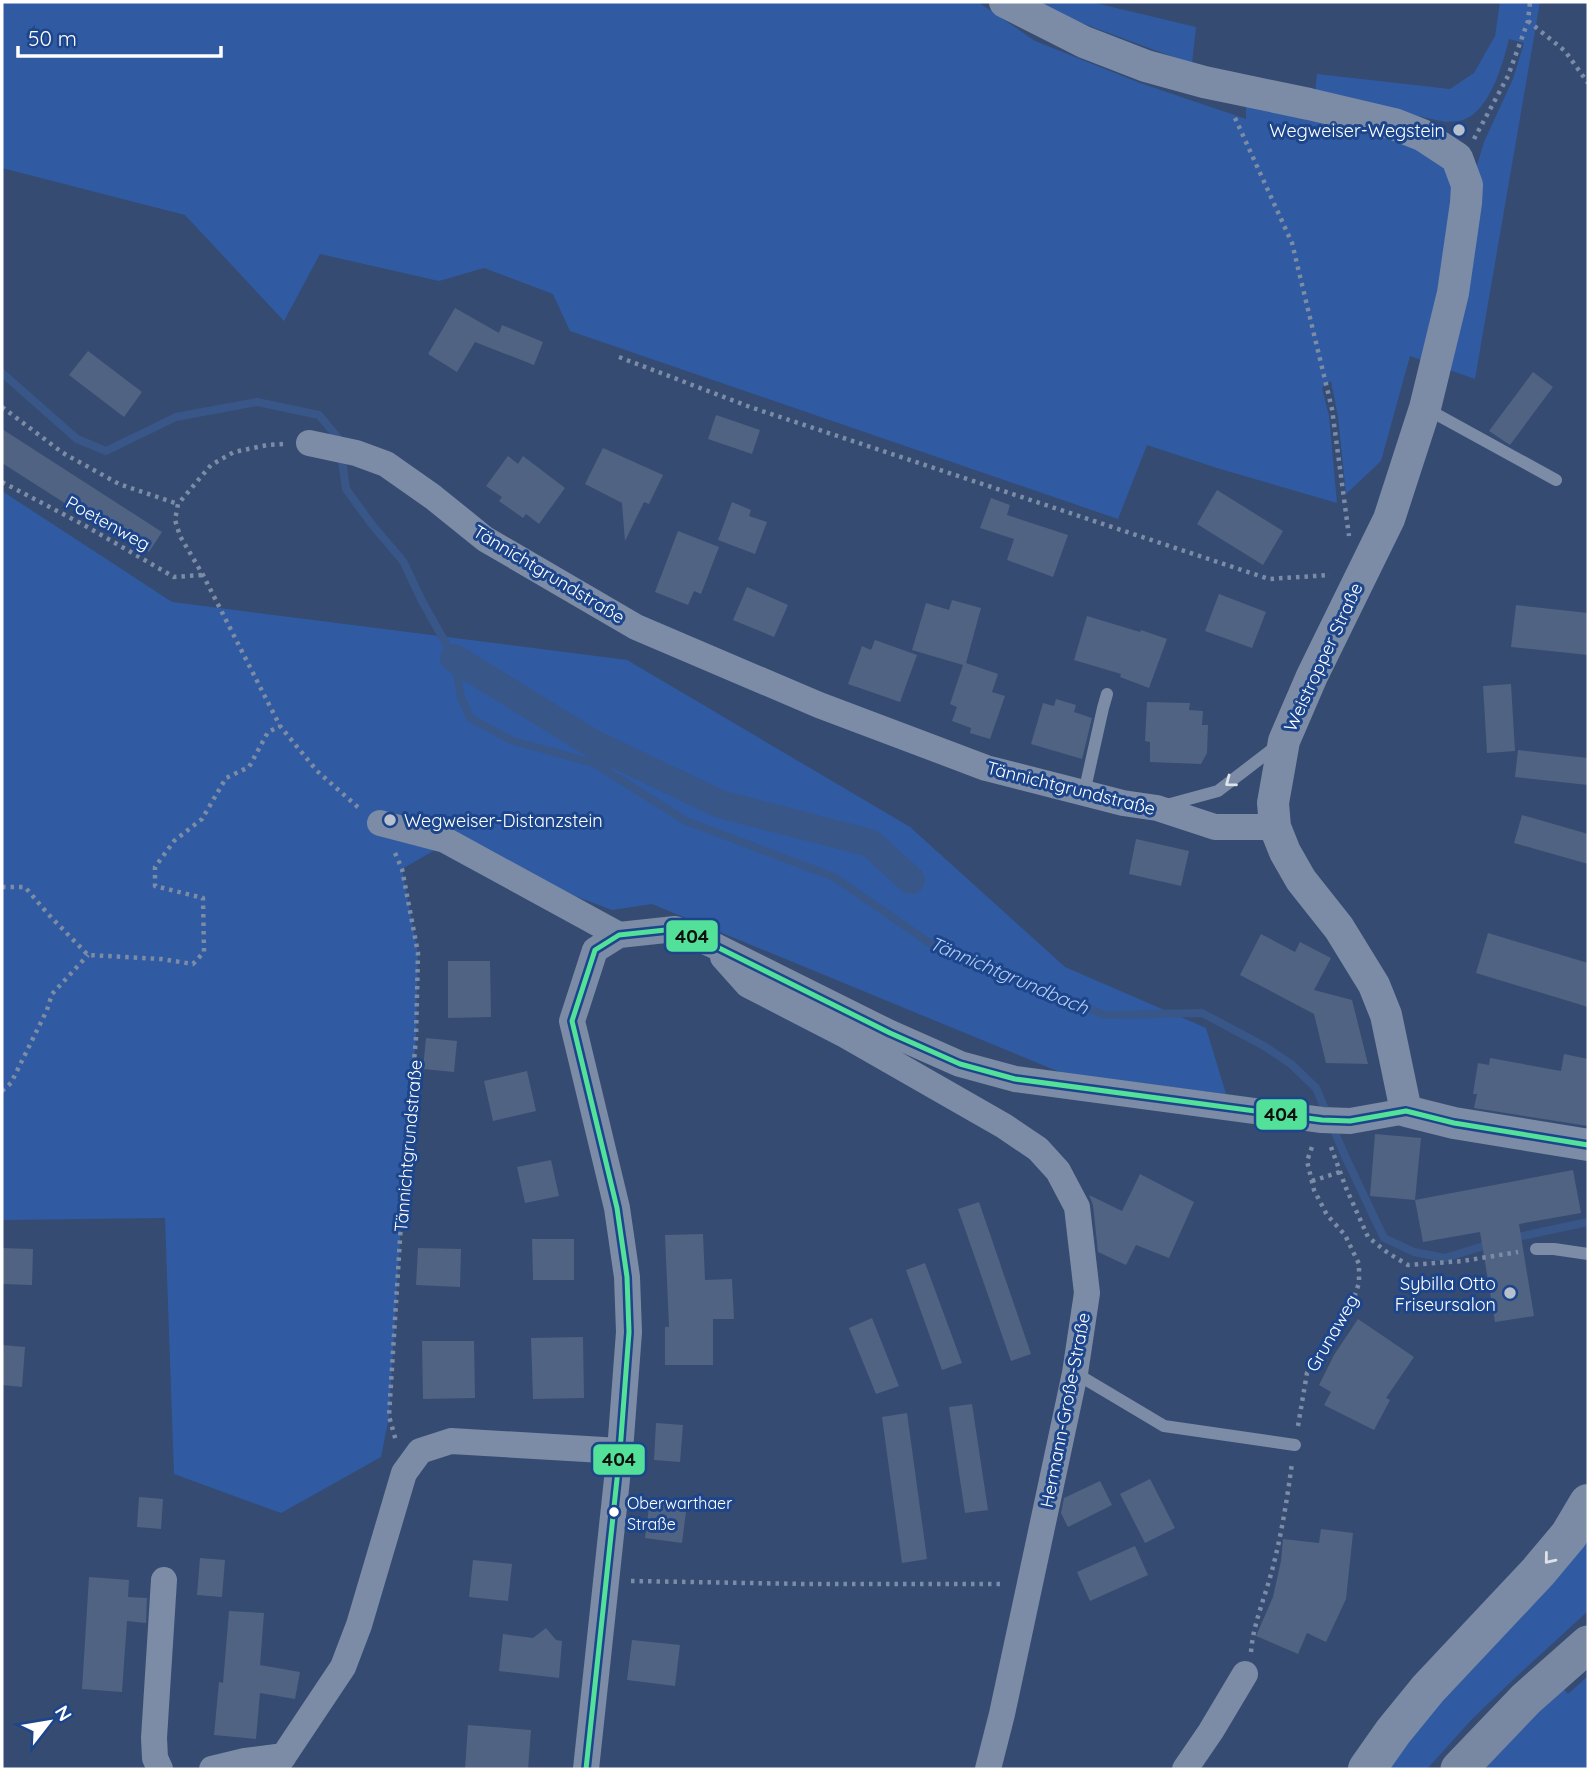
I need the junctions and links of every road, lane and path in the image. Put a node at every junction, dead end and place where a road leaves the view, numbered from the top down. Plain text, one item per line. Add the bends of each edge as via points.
1 (1005, 2) edge
2 (1530, 2) edge
3 (1528, 21) junction
4 (1588, 83) edge
5 (1219, 85) junction
6 (1457, 158) junction
7 (619, 357) dead end
8 (2, 407) edge
9 (1425, 408) junction
10 (309, 443) joint
11 (1556, 480) dead end
12 (2, 482) edge
13 (178, 504) junction
14 (1362, 572) junction
15 (203, 575) junction
16 (1107, 694) dead end
17 (280, 726) junction
18 (1284, 741) junction
19 (1084, 793) junction
20 (1157, 808) junction
21 (380, 823) junction
22 (1275, 827) junction
23 (2, 887) edge
24 (619, 935) junction
25 (713, 945) junction
26 (89, 955) junction
27 (2, 1091) edge
28 (1406, 1111) junction
29 (1322, 1120) junction
30 (1588, 1145) edge
31 (1340, 1172) junction
32 (1312, 1181) junction
33 (1536, 1249) joint
34 (1588, 1254) edge
35 (1075, 1373) junction
36 (1295, 1445) junction
37 (620, 1451) junction
38 (404, 1473) junction
39 (1588, 1503) edge
40 (164, 1580) dead end
41 (607, 1581) junction
42 (1009, 1584) dead end
43 (1588, 1644) edge
44 (1245, 1674) joint
45 (280, 1763) edge
46 (160, 1769) edge
47 (212, 1769) edge
48 (586, 1769) edge
49 (988, 1769) edge
50 (1185, 1769) edge
51 (1367, 1769) edge
52 (1459, 1769) edge

1 - 5 street via 1096,47
2 - 3 path
3 - 4 path via 1565,51
3 - 6 path via 1508,76 1476,137
5 - 6 street via 1394,124 1422,135
5 - 14 path via 1292,243 1332,409 1349,542
6 - 9 street, Weistropper Straße via 1467,185 1466,203 1453,293
7 - 14 path via 750,407 1269,579
8 - 13 path via 63,453 119,484
9 - 11 lane
9 - 14 street, Weistropper Straße via 1389,519
10 - 13 path via 234,452 211,465
10 - 19 street, Tännichtgrundstraße via 386,464 485,540 636,627 819,705 986,768
12 - 15 path, Poetenweg via 174,577
13 - 15 path, Tännichtgrundstraße via 175,520 180,536
14 - 18 street, Weistropper Straße
15 - 17 path, Tännichtgrundstraße
16 - 19 lane
17 - 21 path, Tännichtgrundstraße via 317,771
17 - 26 path via 268,732 249,767 226,778 202,819 174,841 155,867 155,886 203,898 204,952 193,964
18 -> 20 lane via 1218,791
18 - 22 street, Weistropper Straße via 1273,803
19 - 20 street, Tännichtgrundstraße
20 - 22 street, Tännichtgrundstraße via 1215,827
21 - 24 street via 444,840
21 - 38 path, Tännichtgrundstraße via 402,869 418,953 390,1416
22 - 28 street, Weistropper Straße via 1301,880 1339,928 1374,985
23 - 26 path via 25,887
24 - 25 street via 675,929
24 - 37 street via 595,950 572,1021 617,1209 627,1277 629,1332
25 - 29 street via 890,1033 960,1063 1015,1079
25 - 35 street, Hermann-Große-Straße via 748,985 1004,1126 1038,1149 1058,1171 1077,1207 1087,1293
26 - 27 path via 52,994 11,1083
28 - 29 street via 1350,1121
28 - 30 street
29 - 31 path
29 - 32 path, Grunaweg via 1307,1161
31 - 32 path
31 - 33 path via 1368,1237 1408,1265
32 - 36 path, Grunaweg via 1327,1215 1345,1235 1359,1264 1359,1283 1327,1349 1307,1373
33 - 34 lane
35 - 36 lane via 1164,1426
35 - 49 street, Hermann-Große-Straße
36 - 44 path, Grunaweg via 1272,1572
37 - 38 street via 451,1441 420,1451
37 - 41 street
38 - 45 street via 343,1667
39 -> 51 main road via 1569,1535 1428,1689
40 - 46 street via 154,1738
41 - 42 path
41 - 48 street
43 - 52 main road via 1526,1699
44 - 50 street
45 - 47 street via 245,1761

